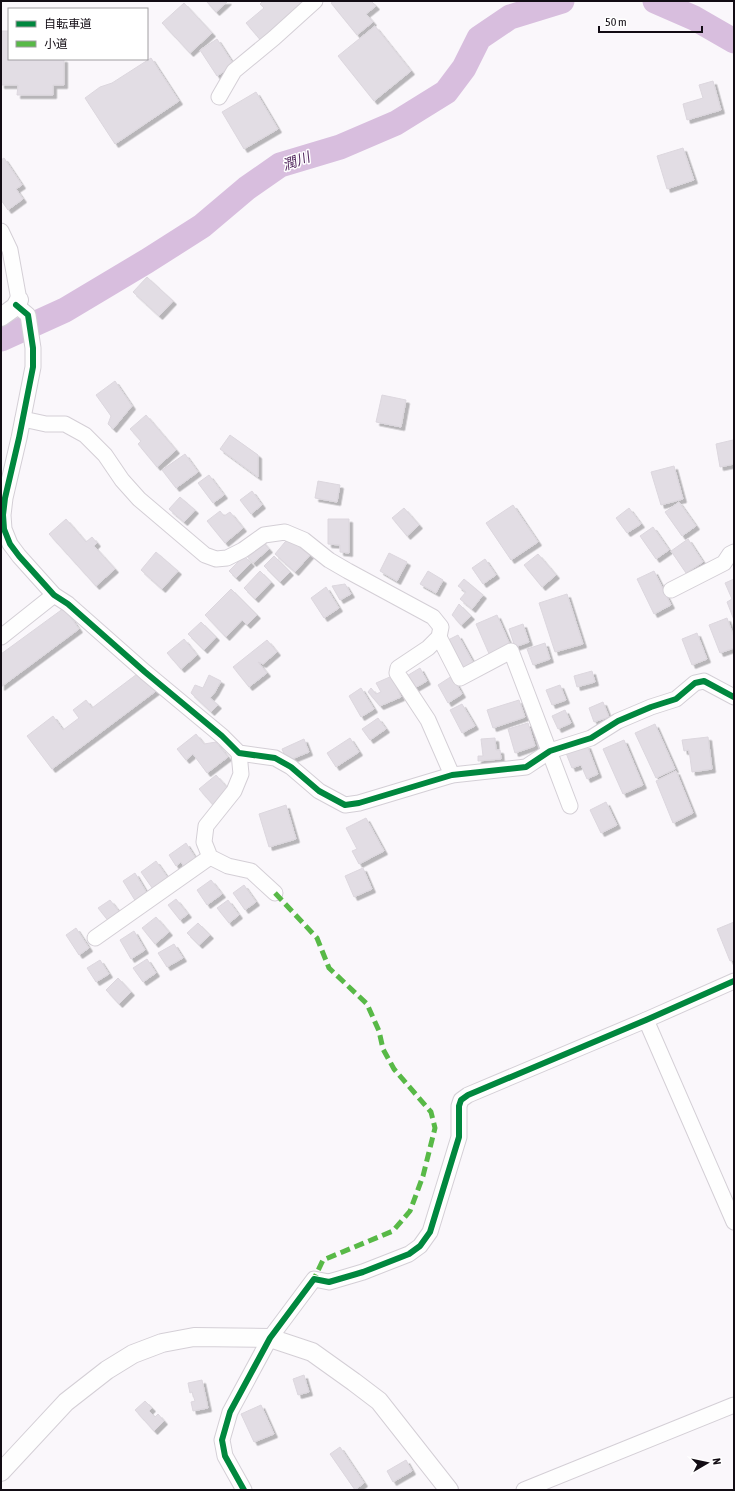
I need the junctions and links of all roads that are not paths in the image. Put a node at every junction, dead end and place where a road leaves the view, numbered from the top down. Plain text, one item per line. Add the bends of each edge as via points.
1 (315, 1) edge
2 (219, 97) dead end
3 (1, 231) edge
4 (21, 306) junction
5 (1, 317) edge
6 (23, 419) junction
7 (734, 552) edge
8 (671, 590) dead end
9 (54, 595) junction
10 (1, 636) edge
11 (439, 637) junction
12 (734, 697) edge
13 (550, 751) junction
14 (239, 753) junction
15 (452, 774) junction
16 (570, 806) dead end
17 (210, 857) junction
18 (275, 893) dead end
19 (95, 938) dead end
20 (734, 981) edge
21 (646, 1020) junction
22 (734, 1222) edge
23 (270, 1338) junction
24 (734, 1405) edge
25 (1, 1472) edge
26 (244, 1490) edge
27 (449, 1490) edge
28 (524, 1490) edge

1 - 2 street via 234,71
3 - 4 street via 10,250
4 - 5 street via 15,307
4 - 6 street via 33,348 33,367
6 - 9 street via 5,498 4,529 10,544
6 - 11 street via 46,424 65,424 86,435 139,499 205,555 216,559 226,558 264,535 285,532 304,540 329,560 433,617 441,627
7 - 8 street via 724,563
9 - 10 street
9 - 14 street via 68,604
11 - 13 street via 460,678 511,652
11 - 15 street via 428,648 398,668 397,674 428,720
12 - 13 street via 704,681 695,683 676,700 618,721 591,738
13 - 15 street via 526,767
13 - 16 street
14 - 15 street via 275,758 291,767 319,791 345,805
14 - 17 street via 241,774 234,791 206,826 204,842
17 - 18 street via 228,866 251,871
17 - 19 street
20 - 21 street
21 - 22 street
21 - 23 street via 461,1100 459,1137 430,1232 420,1246 409,1254 356,1274 329,1282 314,1279
23 - 25 street via 194,1337 162,1343 133,1354 107,1370 66,1402
23 - 26 street via 230,1412 222,1440 225,1456
23 - 27 street via 312,1352 379,1401
24 - 28 street

